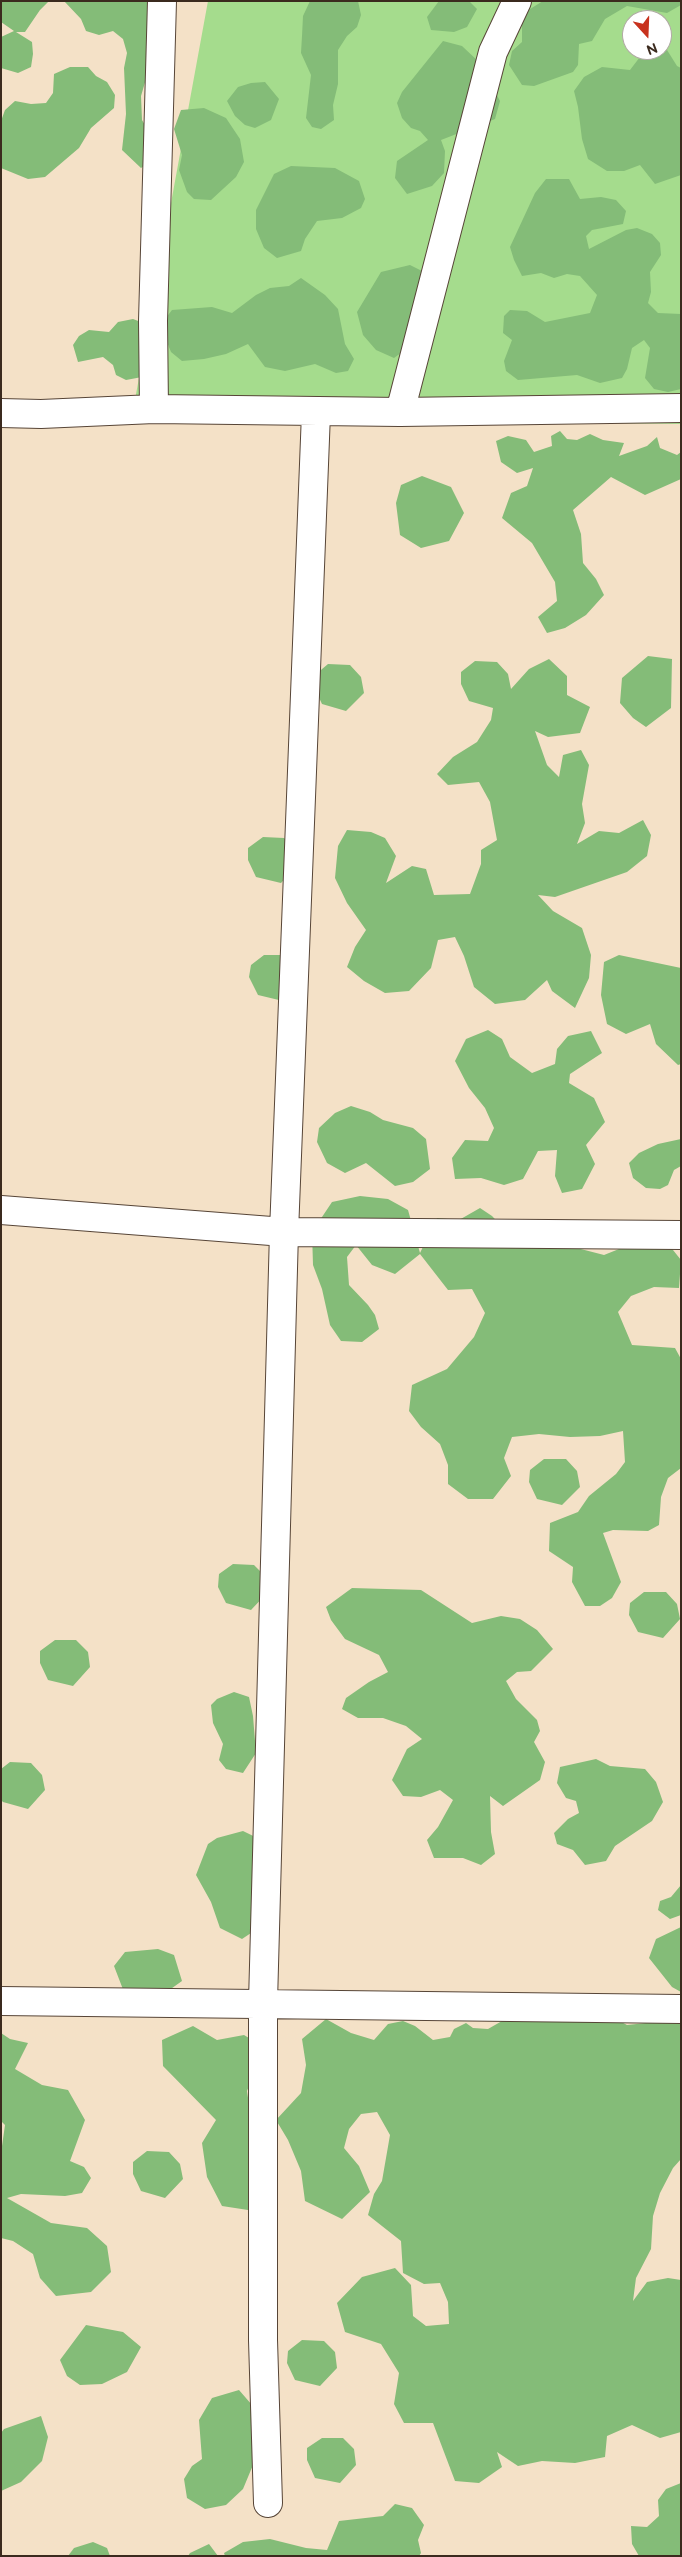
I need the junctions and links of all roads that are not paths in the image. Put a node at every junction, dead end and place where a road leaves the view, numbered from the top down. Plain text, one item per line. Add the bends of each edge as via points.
1 (162, 1) edge
2 (517, 1) edge
3 (681, 408) edge
4 (154, 409) junction
5 (316, 412) junction
6 (400, 412) junction
7 (1, 413) edge
8 (1, 1210) edge
9 (284, 1232) junction
10 (681, 1234) edge
11 (1, 2001) edge
12 (263, 2002) junction
13 (681, 2009) edge
14 (268, 2503) dead end

1 - 4 street via 153,321
2 - 6 street via 493,52
3 - 6 street
4 - 5 street
4 - 7 street
5 - 6 street
5 - 9 street
8 - 9 street
9 - 10 street
9 - 12 street
11 - 12 street
12 - 13 street
12 - 14 street via 263,2340

